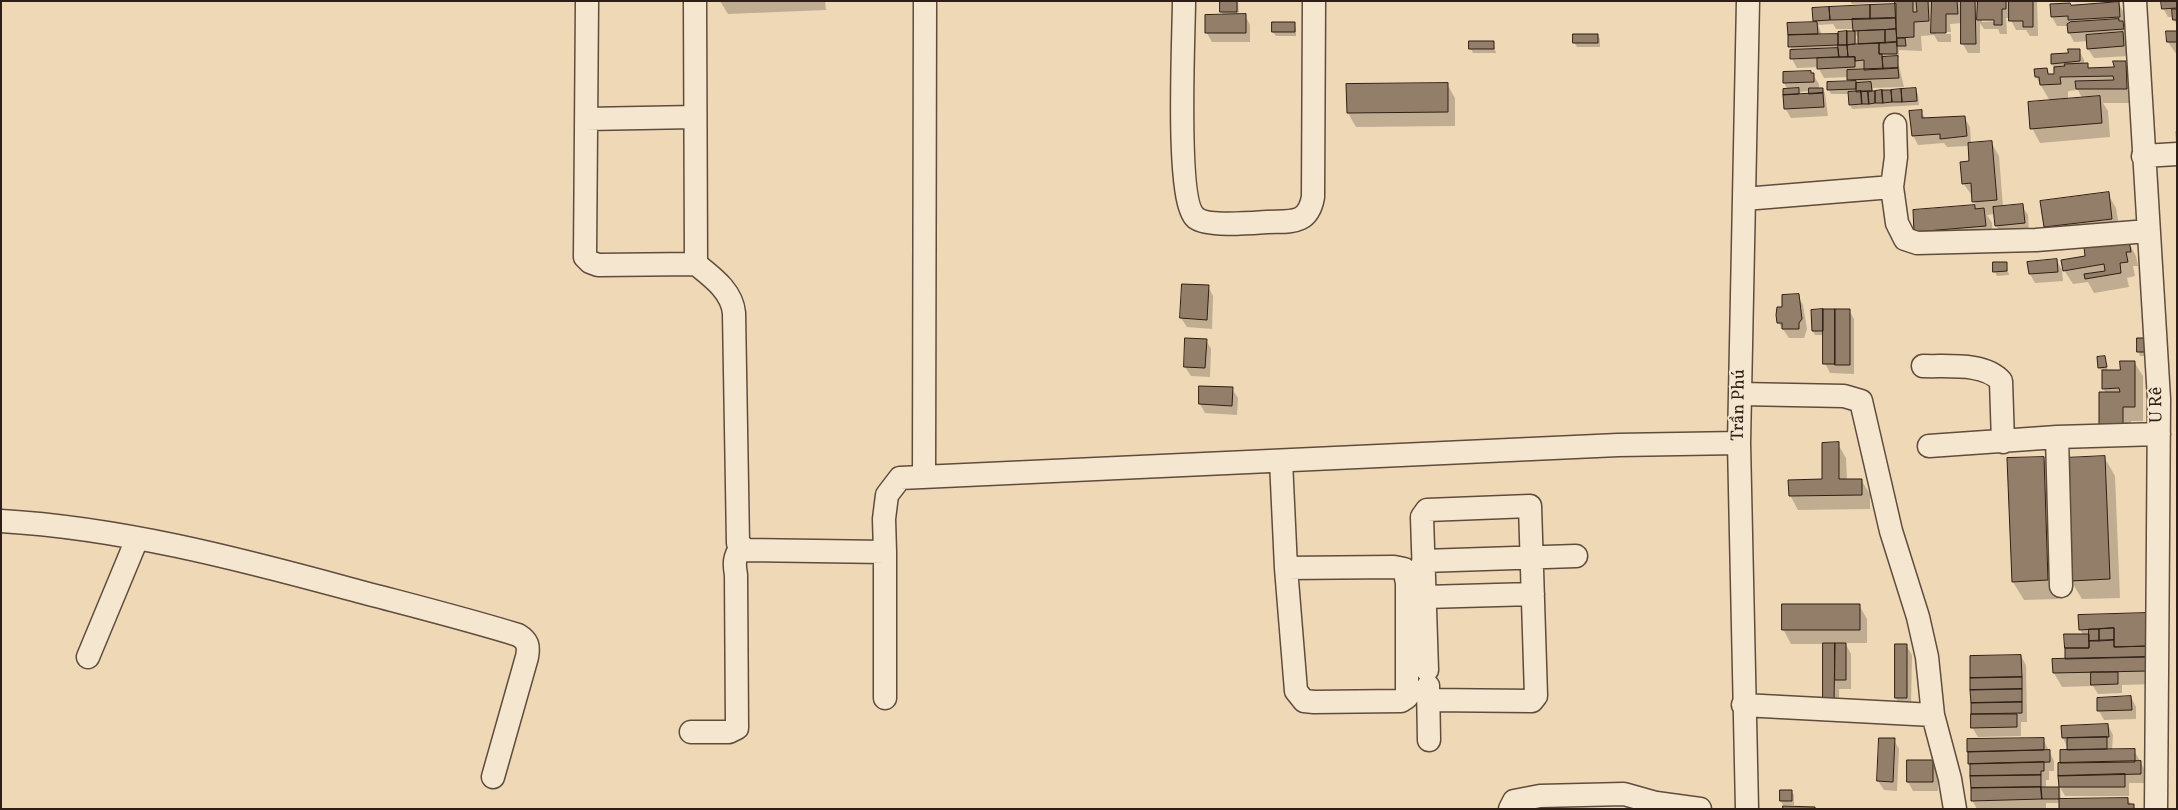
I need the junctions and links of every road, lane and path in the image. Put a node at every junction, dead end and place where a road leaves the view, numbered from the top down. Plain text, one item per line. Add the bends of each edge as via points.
1 (587, 1) edge
2 (695, 1) edge
3 (925, 1) edge
4 (1184, 1) edge
5 (1314, 1) edge
6 (1748, 1) edge
7 (2135, 1) edge
8 (695, 118) junction
9 (586, 119) junction
10 (1895, 125) dead end
11 (2177, 154) edge
12 (2143, 156) junction
13 (1892, 187) junction
14 (1744, 199) junction
15 (2148, 231) junction
16 (696, 264) junction
17 (1923, 366) dead end
18 (1740, 394) junction
19 (2168, 399) edge
20 (2158, 434) junction
21 (2057, 437) junction
22 (2003, 442) junction
23 (1739, 443) junction
24 (1929, 446) dead end
25 (1281, 462) junction
26 (924, 477) junction
27 (1, 521) edge
28 (137, 539) junction
29 (741, 547) junction
30 (885, 552) junction
31 (1576, 556) dead end
32 (1532, 557) junction
33 (1286, 568) junction
34 (1419, 578) junction
35 (2061, 586) dead end
36 (1533, 594) junction
37 (2167, 597) edge
38 (88, 657) dead end
39 (1418, 669) junction
40 (885, 698) dead end
41 (1428, 700) junction
42 (1743, 705) junction
43 (1933, 715) junction
44 (2167, 722) edge
45 (691, 732) dead end
46 (1429, 740) dead end
47 (493, 777) dead end
48 (1510, 809) edge
49 (1700, 809) edge
50 (1747, 809) edge
51 (1955, 809) edge
52 (2156, 809) edge

1 - 9 street
2 - 8 street
3 - 26 street
4 - 5 street via 1183,111 1188,205 1198,220 1208,223 1253,223 1295,221 1311,210 1314,197
6 - 14 street, Trần Phú
7 - 12 street, U Rê
8 - 9 street
8 - 16 street
9 - 16 street via 586,257 598,265
10 - 13 street via 1896,157
11 - 12 street
12 - 15 street, U Rê
13 - 14 street
13 - 15 street via 1898,223 1905,239 1917,243 2036,240
14 - 18 street, Trần Phú
15 - 19 street, U Rê
16 - 29 street via 722,287 733,304 738,543
17 - 22 street via 1972,368 1994,373 2001,380
18 - 23 street, Trần Phú
18 - 43 street via 1844,396 1861,402 1891,531 1922,633
19 - 20 street, U Rê
20 - 21 street
20 - 37 street, U Rê
21 - 22 street
21 - 35 street
22 - 24 street
23 - 25 street via 1618,445
23 - 42 street, Trần Phú
25 - 26 street
25 - 33 street
26 - 30 street via 900,478 887,495
27 - 28 street
28 - 38 street
28 - 47 street via 310,578 518,635 526,640 529,647 527,657
29 - 30 street via 750,550
29 - 45 street via 735,558 737,728 730,732
30 - 40 street
31 - 32 street
32 - 34 street
32 - 34 street via 1530,506 1427,510 1422,517
32 - 36 street
33 - 34 street via 1394,567
33 - 39 street via 1296,691 1304,701 1401,701 1407,696
34 - 36 street
34 - 39 street via 1416,623
36 - 41 street via 1536,696 1532,702
37 - 44 street, U Rê
39 - 41 street
41 - 46 street
42 - 43 street
42 - 50 street, Trần Phú
43 - 51 street
44 - 52 street, U Rê
48 - 49 street via 1514,801 1526,798 1598,794 1624,794 1656,803

